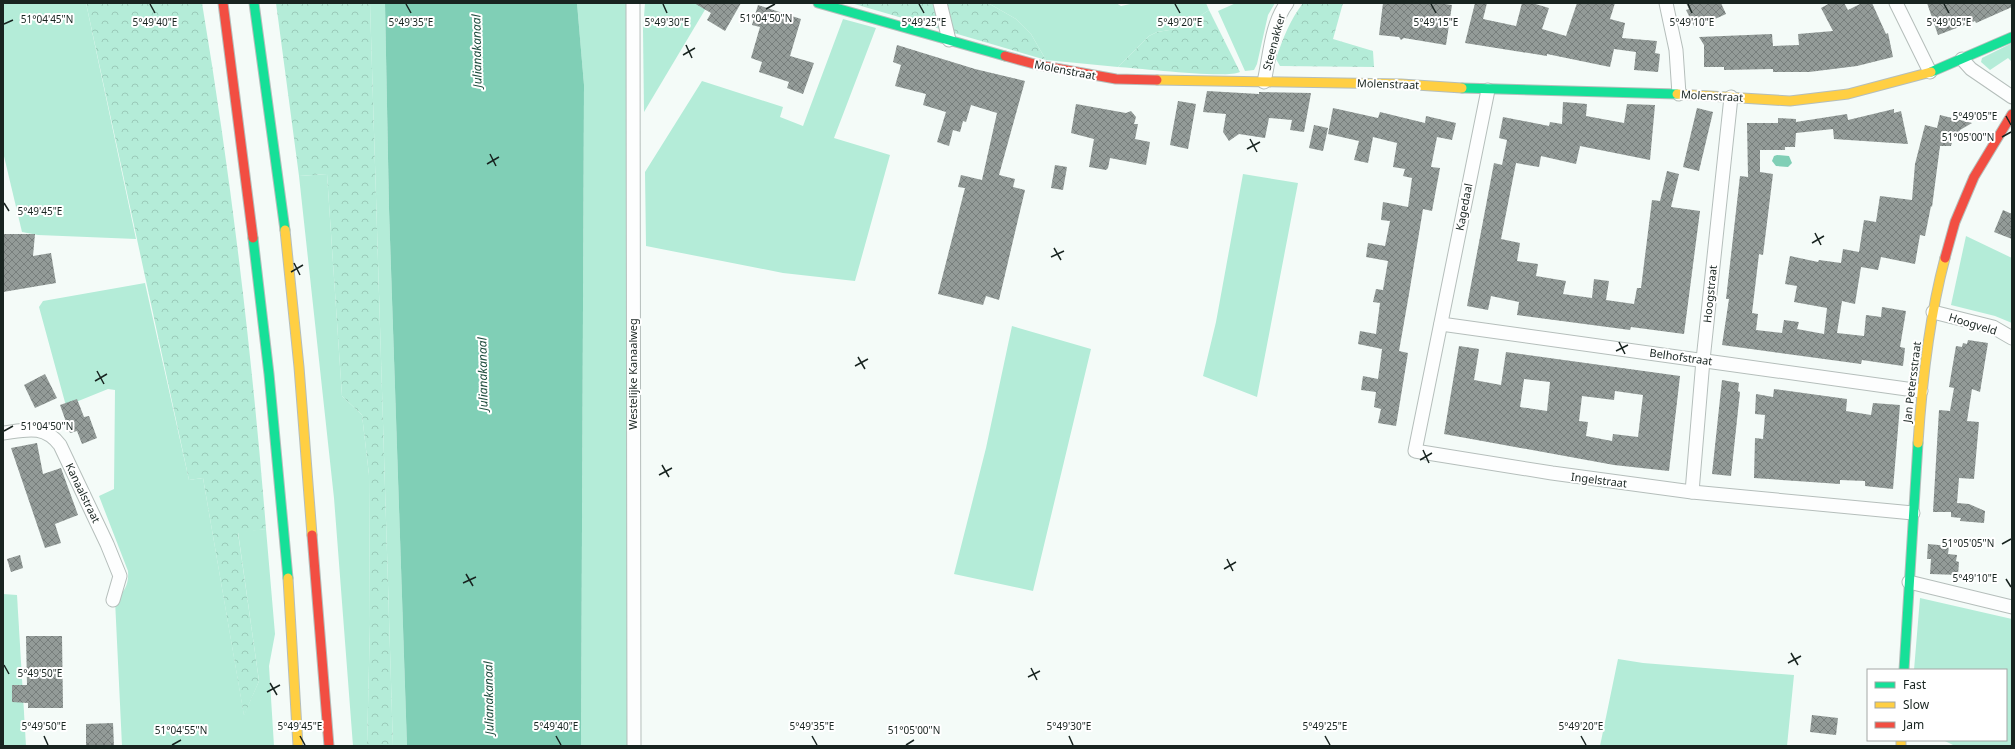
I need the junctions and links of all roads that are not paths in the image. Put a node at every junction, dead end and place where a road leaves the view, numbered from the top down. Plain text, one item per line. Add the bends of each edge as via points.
1 (223, 3) edge
2 (254, 3) edge
3 (633, 3) edge
4 (818, 3) edge
5 (940, 3) edge
6 (1287, 3) edge
7 (1666, 3) edge
8 (1896, 3) edge
9 (2012, 37) edge
10 (949, 40) junction
11 (1962, 59) junction
12 (1930, 72) junction
13 (1264, 82) junction
14 (1488, 90) junction
15 (1679, 94) junction
16 (1731, 97) junction
17 (2012, 97) edge
18 (2012, 114) edge
19 (1934, 312) junction
20 (1441, 324) junction
21 (2012, 338) edge
22 (1702, 360) junction
23 (1921, 391) junction
24 (3, 433) edge
25 (1692, 492) junction
26 (1913, 513) junction
27 (1909, 582) junction
28 (112, 600) dead end
29 (2012, 607) edge
30 (1904, 669) edge
31 (298, 746) edge
32 (329, 746) edge
33 (634, 746) edge

1 - 31 main road via 268,368 281,505
2 - 32 main road via 284,225 299,367
3 - 33 street, Westelijke Kanaalweg
4 - 10 main road, Molenstraat
5 - 10 street
6 - 13 street, Steenakker via 1276,24
7 - 15 street via 1676,50
8 - 12 street
9 - 11 main road, Molenstraat
10 - 13 main road, Molenstraat via 1038,65 1116,79
11 - 12 main road, Molenstraat
11 - 17 street via 1970,69
12 - 16 main road, Molenstraat via 1848,94 1790,101
13 - 14 main road, Molenstraat via 1401,84
14 - 15 main road, Molenstraat
14 - 20 street, Kagedaal
15 - 16 main road, Molenstraat
16 - 22 street, Hoogstraat
18 - 19 main road, Jan Petersstraat via 1974,177 1954,222
19 - 21 street, Hoogveld via 1993,327
19 - 23 main road, Jan Petersstraat
20 - 22 street, Belhofstraat
20 - 25 street, Ingelstraat via 1415,450 1552,473
22 - 23 street, Belhofstraat
22 - 25 street, Hoogstraat
23 - 26 main road, Jan Petersstraat
24 - 28 street, Kanaalstraat via 40,431 52,436 60,445 120,576
25 - 26 street, Ingelstraat
26 - 27 main road, Jan Petersstraat
27 - 29 street
27 - 30 main road, Jan Petersstraat

